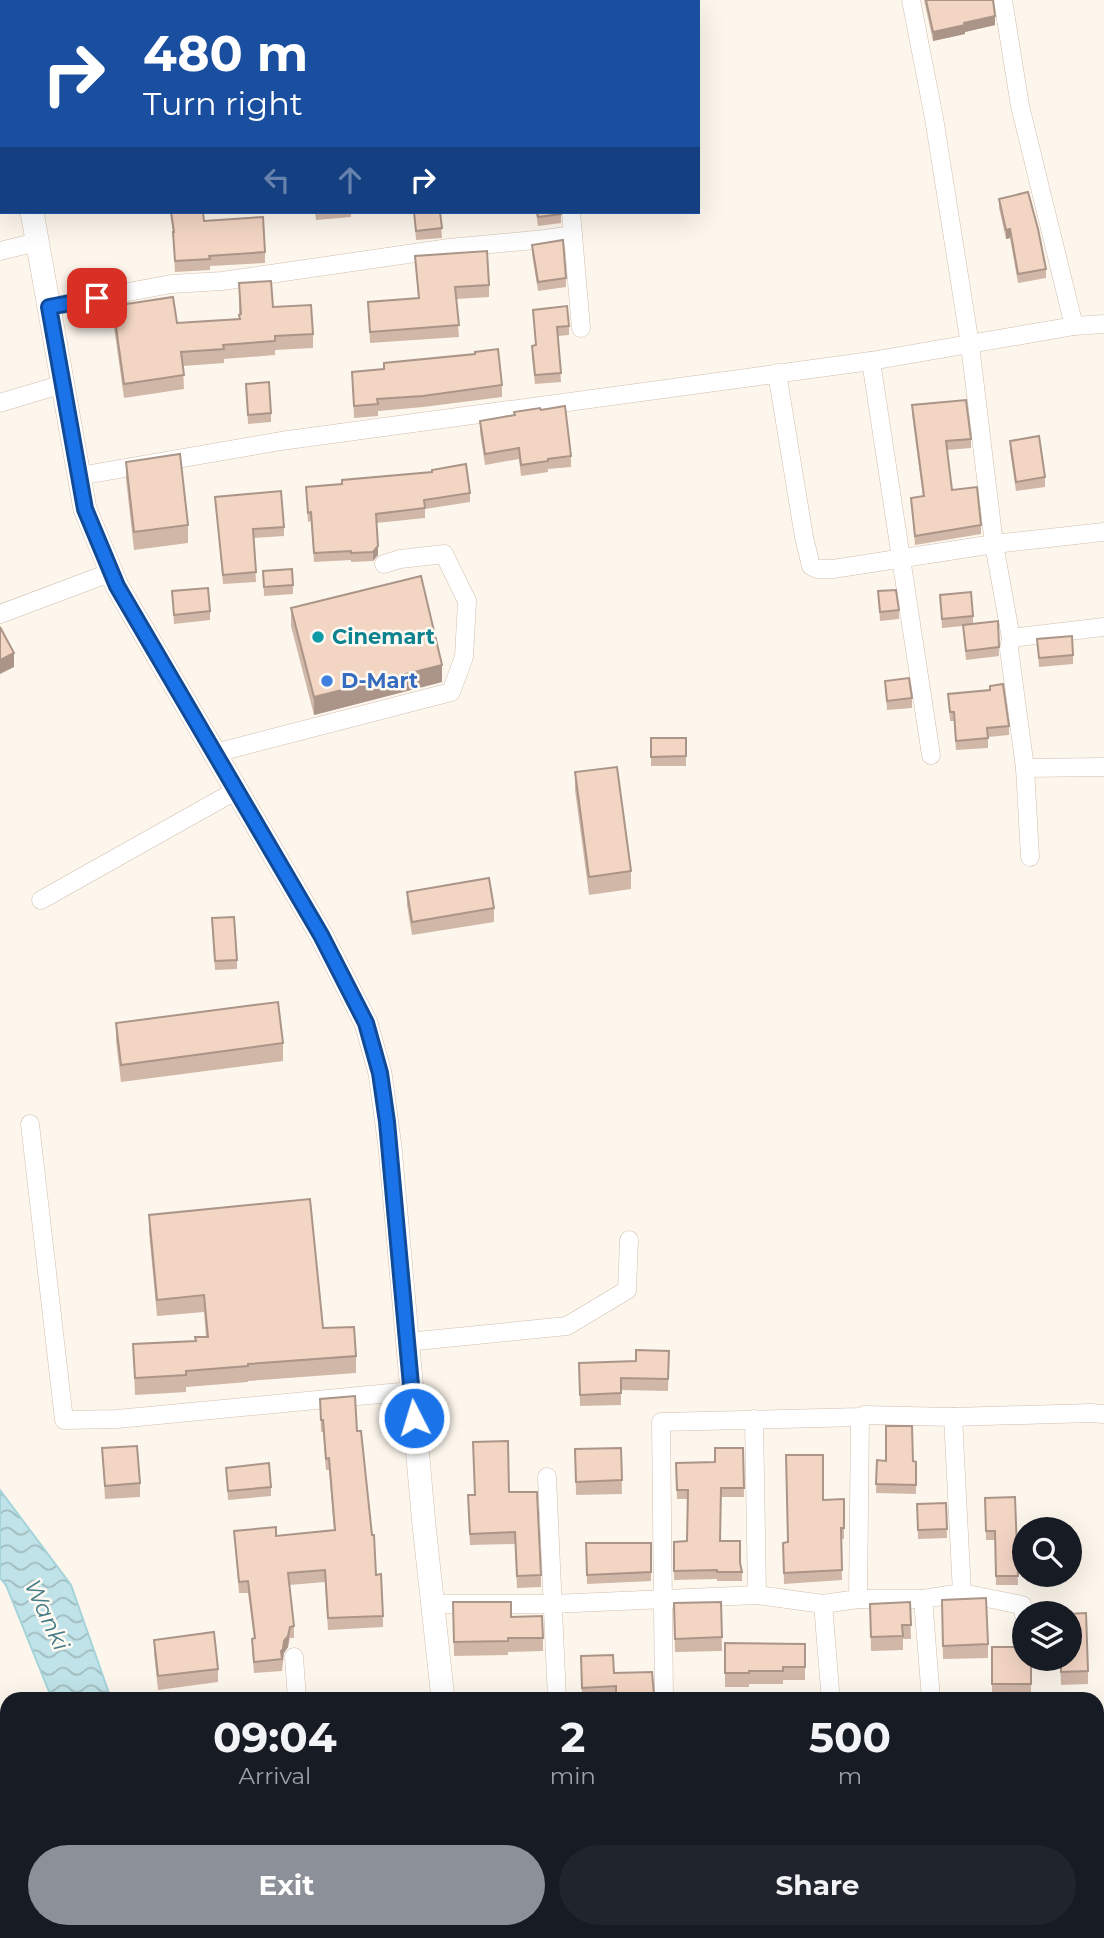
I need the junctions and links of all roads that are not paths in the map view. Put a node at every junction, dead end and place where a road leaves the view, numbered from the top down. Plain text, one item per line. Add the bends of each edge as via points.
1 (911, 0) edge
2 (1003, 0) edge
3 (32, 214) edge
4 (570, 214) edge
5 (573, 235) junction
6 (37, 242) junction
7 (0, 251) edge
8 (49, 307) junction
9 (1104, 324) edge
10 (1074, 326) junction
11 (581, 328) dead end
12 (970, 345) junction
13 (872, 361) junction
14 (777, 373) junction
15 (62, 384) junction
16 (0, 403) edge
17 (79, 476) junction
18 (1104, 532) edge
19 (994, 544) junction
20 (901, 559) junction
21 (384, 564) dead end
22 (111, 572) junction
23 (0, 614) edge
24 (1104, 627) edge
25 (1011, 638) junction
26 (215, 753) junction
27 (931, 755) dead end
28 (1025, 768) junction
29 (1104, 768) edge
30 (237, 790) junction
31 (1030, 857) dead end
32 (41, 900) dead end
33 (30, 1124) dead end
34 (629, 1240) dead end
35 (407, 1342) junction
36 (411, 1391) junction
37 (1104, 1414) edge
38 (860, 1417) junction
39 (953, 1417) junction
40 (754, 1419) junction
41 (547, 1478) dead end
42 (962, 1593) junction
43 (757, 1595) junction
44 (858, 1599) junction
45 (923, 1599) junction
46 (662, 1600) junction
47 (1012, 1603) edge
48 (432, 1604) junction
49 (552, 1604) junction
50 (823, 1604) junction
51 (294, 1657) dead end
52 (830, 1690) dead end
53 (296, 1692) edge
54 (442, 1692) edge
55 (557, 1692) edge
56 (664, 1692) edge
57 (931, 1692) edge

1 - 12 street
2 - 10 street via 1020,106
3 - 6 street
4 - 5 street
5 - 8 street via 171,284
5 - 11 street
6 - 7 street
6 - 8 street
8 - 15 street
9 - 10 street
10 - 12 street
12 - 13 street
12 - 19 street
13 - 14 street
13 - 20 street
14 - 17 street via 281,441
14 - 20 street via 811,566 833,569
15 - 16 street
15 - 17 street
17 - 22 street via 85,509
18 - 19 street
19 - 20 street
19 - 25 street
20 - 27 street
21 - 26 street via 444,554 467,601 464,657 451,692
22 - 23 street
22 - 26 street
24 - 25 street
25 - 28 street
26 - 30 street
28 - 29 street
28 - 31 street
30 - 32 street
30 - 35 street via 366,1023 380,1073 390,1147
33 - 36 street via 64,1420
34 - 35 street via 628,1290 567,1326
35 - 36 street
36 - 48 street
37 - 39 street
38 - 39 street
38 - 40 street
38 - 44 street
39 - 42 street
40 - 43 street
40 - 46 street via 661,1422
41 - 49 street
42 - 45 street
42 - 47 street
43 - 46 street
43 - 50 street
44 - 45 street
44 - 50 street
45 - 57 street
46 - 49 street
46 - 56 street
48 - 49 street
48 - 54 street
49 - 55 street
50 - 52 street
51 - 53 street

